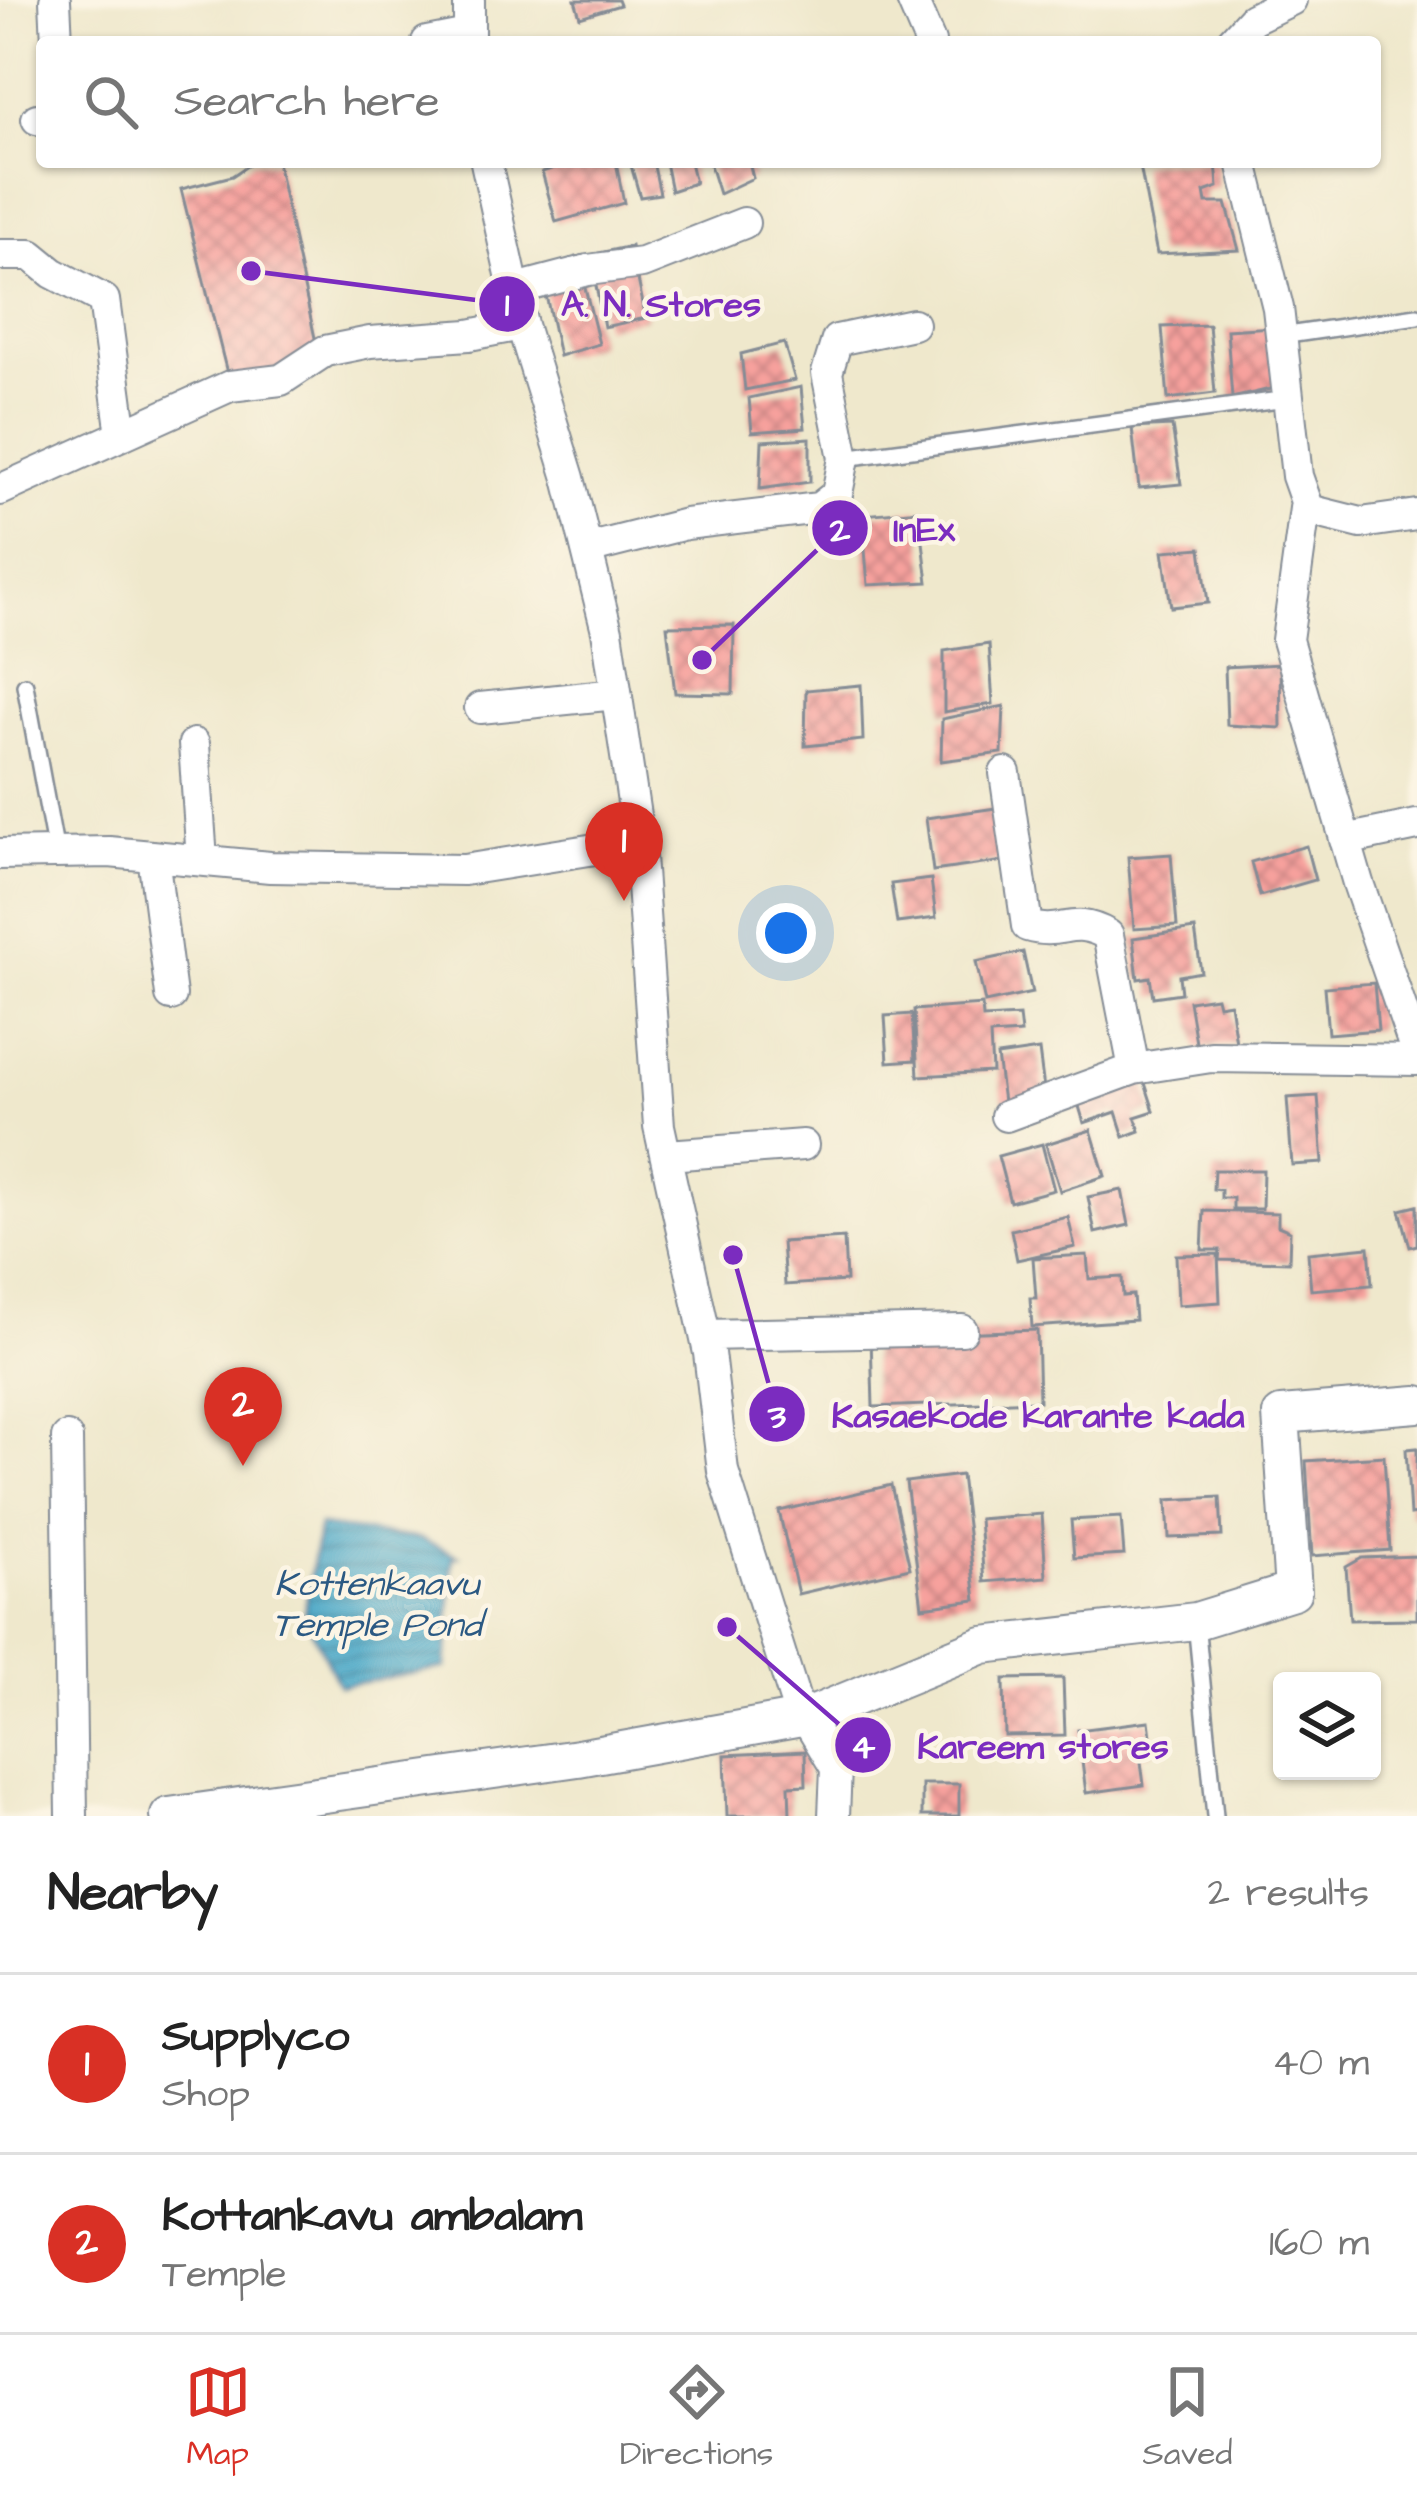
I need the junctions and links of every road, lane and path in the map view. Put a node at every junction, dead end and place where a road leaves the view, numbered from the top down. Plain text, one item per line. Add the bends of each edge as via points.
1 (55, 0) edge
2 (469, 0) edge
3 (913, 0) edge
4 (1291, 0) edge
5 (57, 36) edge
6 (469, 36) edge
7 (928, 36) edge
8 (1236, 36) edge
9 (487, 168) edge
10 (1243, 168) edge
11 (744, 223) dead end
12 (0, 255) edge
13 (516, 289) junction
14 (1417, 316) edge
15 (913, 324) dead end
16 (522, 325) junction
17 (1281, 336) junction
18 (1287, 399) junction
19 (122, 435) junction
20 (844, 458) junction
21 (0, 490) edge
22 (1306, 501) junction
23 (1417, 514) edge
24 (586, 549) junction
25 (25, 685) dead end
26 (616, 694) junction
27 (480, 708) dead end
28 (194, 744) dead end
29 (1005, 773) dead end
30 (1417, 825) edge
31 (1346, 840) junction
32 (639, 842) junction
33 (56, 853) junction
34 (0, 854) edge
35 (153, 856) junction
36 (202, 860) junction
37 (171, 995) dead end
38 (1417, 1057) edge
39 (1134, 1069) junction
40 (1006, 1116) dead end
41 (803, 1145) dead end
42 (667, 1155) junction
43 (962, 1330) dead end
44 (705, 1335) junction
45 (1417, 1404) edge
46 (67, 1438) dead end
47 (1196, 1622) junction
48 (807, 1717) junction
49 (72, 1816) edge
50 (169, 1816) edge
51 (834, 1816) edge
52 (1215, 1816) edge

1 - 5 street
2 - 6 street
3 - 7 street
4 - 8 street
9 - 13 street
10 - 17 street
11 - 13 street via 642,263
12 - 19 street via 32,255 104,300
13 - 16 street
14 - 17 lane
15 - 20 street via 837,340 826,374
16 - 19 street via 325,351 281,380 230,386
16 - 24 street
17 - 18 street
18 - 20 lane
18 - 22 street
19 - 21 street
20 - 24 street via 837,494 819,508 686,524
22 - 23 street via 1309,510 1361,523
22 - 31 street via 1287,640
24 - 26 street
25 - 33 lane
26 - 27 street
26 - 32 street
28 - 36 street
29 - 39 street via 1027,926 1087,923 1108,935
30 - 31 street
31 - 38 street
32 - 36 street via 464,870
32 - 42 street
33 - 34 street
33 - 35 street
35 - 36 street
35 - 37 street
38 - 39 street via 1211,1057
39 - 40 street
41 - 42 street
42 - 44 street
43 - 44 street
44 - 48 street via 723,1472
45 - 47 street via 1281,1415 1293,1591
46 - 49 street
47 - 48 street via 983,1645
47 - 52 lane
48 - 50 street
48 - 51 street via 836,1768

